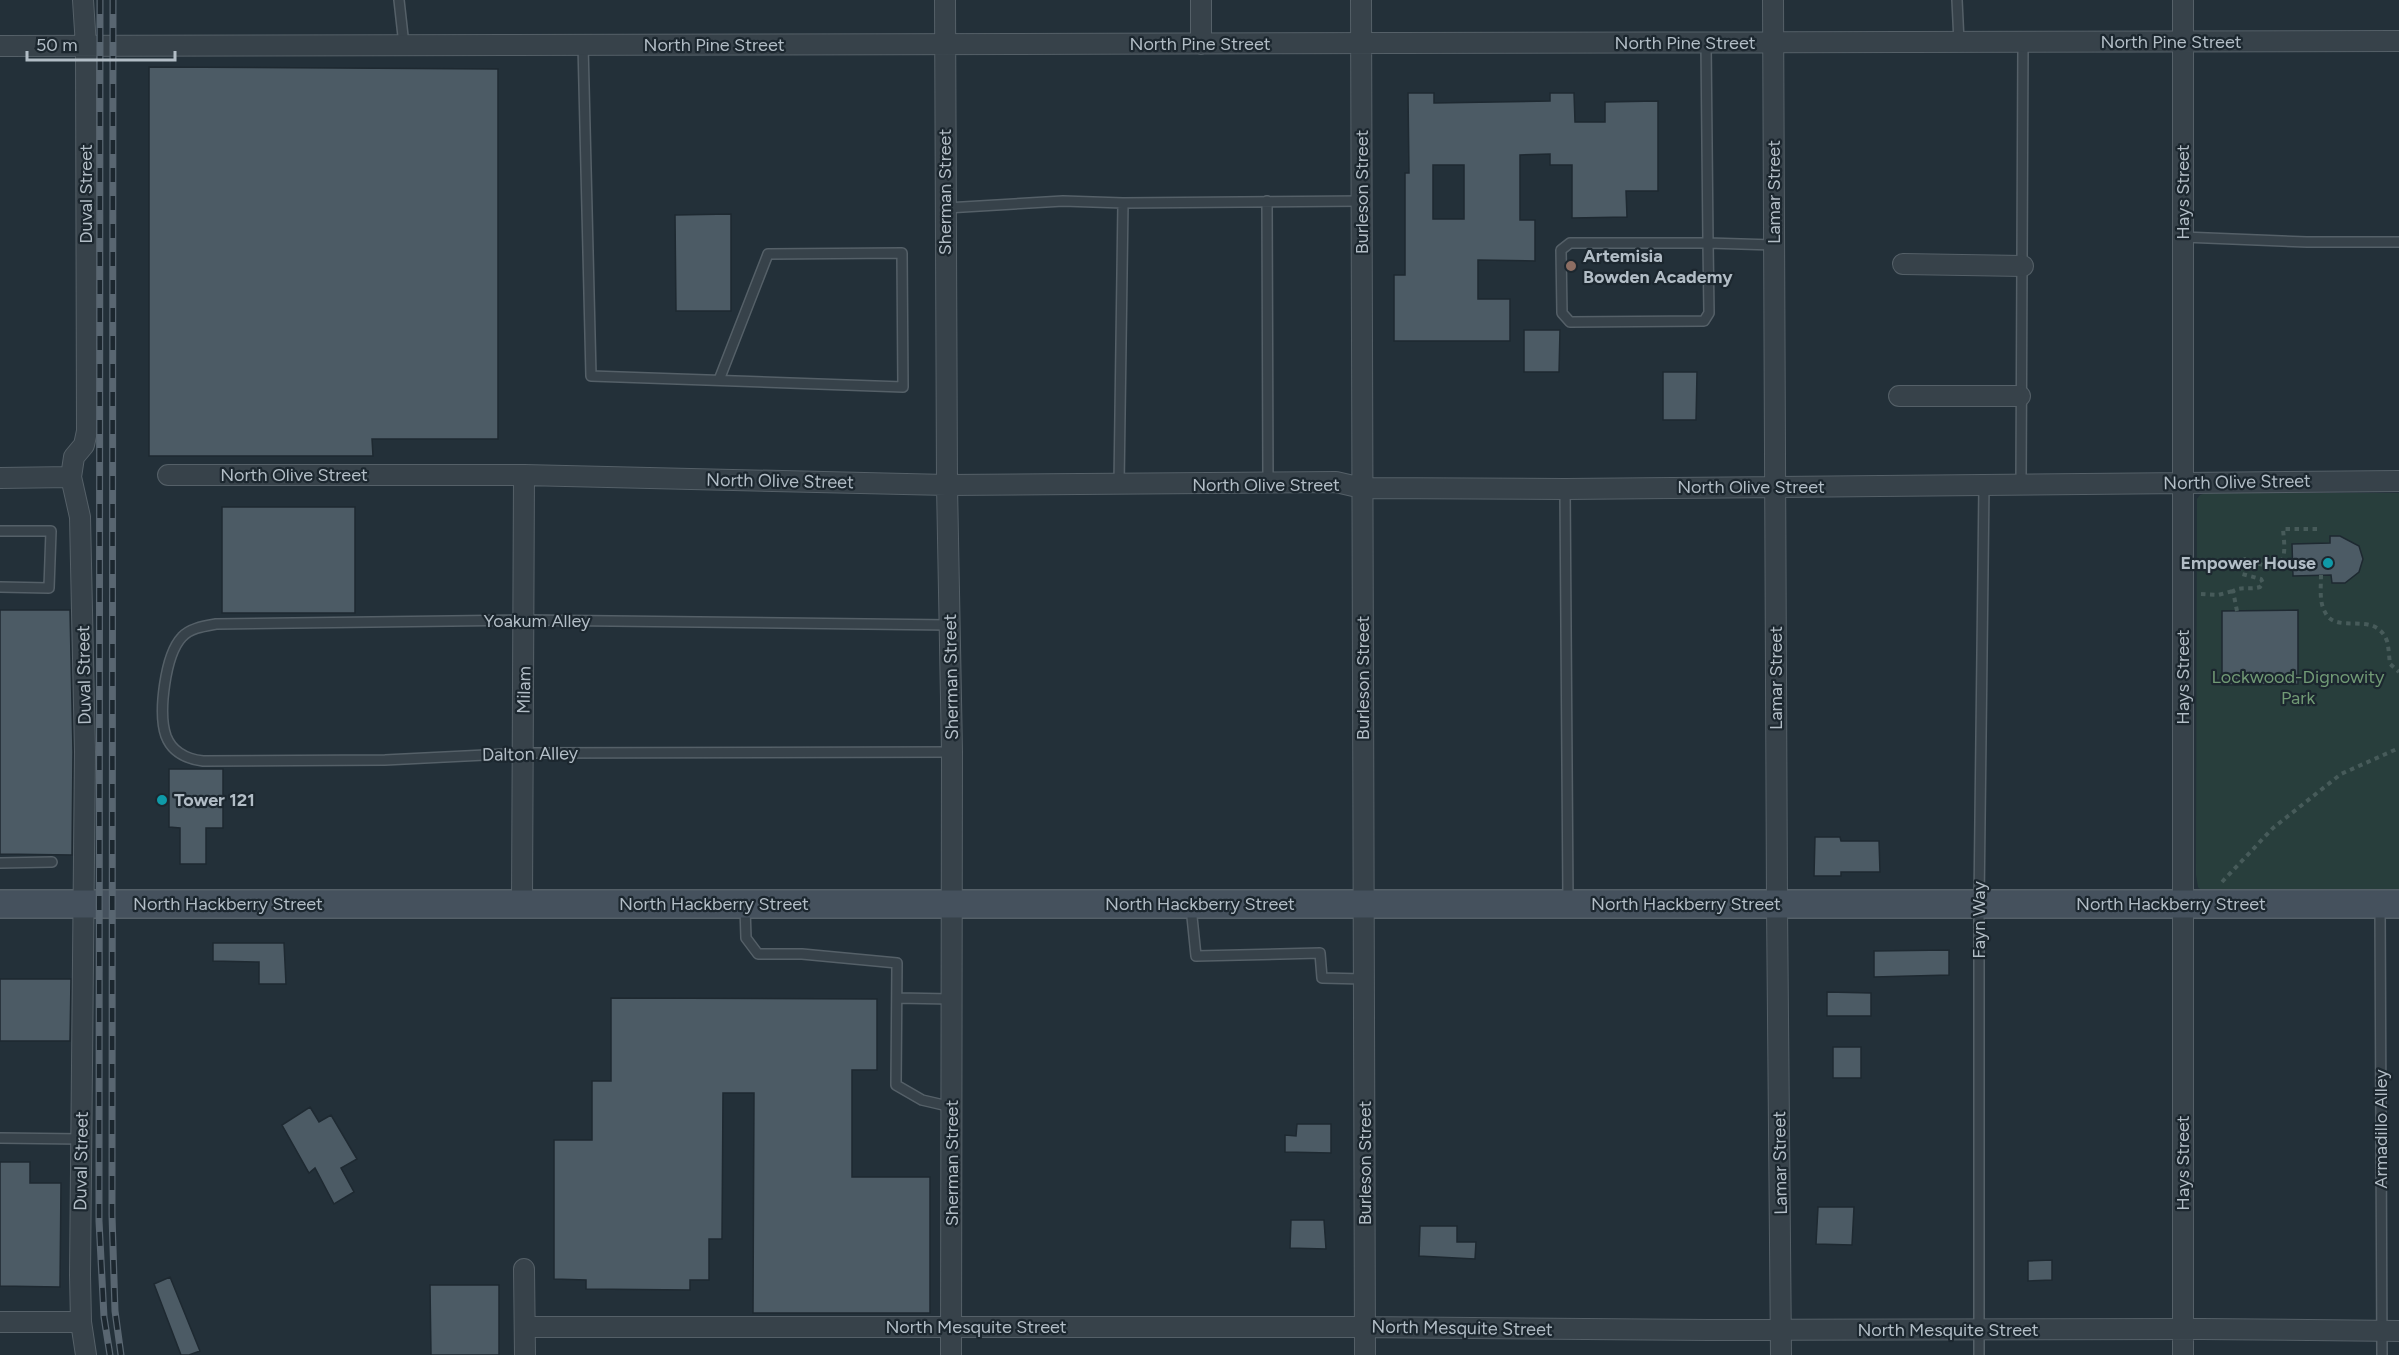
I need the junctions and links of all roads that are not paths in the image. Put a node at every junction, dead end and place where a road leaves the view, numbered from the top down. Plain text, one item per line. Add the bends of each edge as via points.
1 (83, 0) edge
2 (399, 0) edge
3 (945, 0) edge
4 (1201, 0) edge
5 (1361, 0) edge
6 (1773, 0) edge
7 (1957, 0) edge
8 (2183, 0) edge
9 (2399, 41) edge
10 (1773, 42) junction
11 (1959, 42) junction
12 (2184, 42) junction
13 (1362, 43) junction
14 (1706, 43) junction
15 (2023, 43) junction
16 (583, 44) junction
17 (1201, 44) junction
18 (0, 45) edge
19 (86, 45) junction
20 (404, 45) junction
21 (945, 45) junction
22 (1267, 201) junction
23 (1362, 201) junction
24 (1123, 203) junction
25 (946, 208) junction
26 (2184, 237) junction
27 (2399, 242) edge
28 (1708, 243) junction
29 (1774, 245) junction
30 (1903, 264) dead end
31 (2023, 266) junction
32 (719, 380) junction
33 (1899, 396) dead end
34 (2020, 396) junction
35 (168, 475) dead end
36 (524, 475) junction
37 (70, 477) junction
38 (0, 478) edge
39 (2399, 481) edge
40 (2182, 483) junction
41 (1268, 484) junction
42 (947, 485) junction
43 (1119, 485) junction
44 (2021, 485) junction
45 (1984, 486) junction
46 (1774, 487) junction
47 (1362, 488) junction
48 (1565, 489) junction
49 (0, 531) edge
50 (0, 587) edge
51 (525, 620) junction
52 (951, 625) junction
53 (165, 689) joint
54 (952, 752) junction
55 (523, 753) junction
56 (52, 862) dead end
57 (0, 863) edge
58 (0, 904) edge
59 (84, 904) junction
60 (522, 904) junction
61 (745, 904) junction
62 (953, 904) junction
63 (1191, 904) junction
64 (1364, 904) junction
65 (1568, 904) junction
66 (1777, 904) junction
67 (1979, 904) junction
68 (2182, 904) junction
69 (2390, 904) edge
70 (1364, 979) junction
71 (897, 998) junction
72 (952, 999) junction
73 (952, 1107) junction
74 (0, 1138) edge
75 (81, 1139) junction
76 (524, 1269) dead end
77 (0, 1322) edge
78 (81, 1322) junction
79 (525, 1327) junction
80 (951, 1327) junction
81 (1365, 1327) junction
82 (2183, 1329) junction
83 (1781, 1330) junction
84 (1979, 1331) junction
85 (2391, 1331) edge
86 (86, 1355) edge
87 (525, 1355) edge
88 (951, 1355) edge
89 (1365, 1355) edge
90 (1781, 1355) edge
91 (1979, 1355) edge
92 (2183, 1355) edge
93 (2382, 1355) edge

1 - 19 street, Duval Street
2 - 20 lane
3 - 21 street, Sherman Street
4 - 17 street
5 - 13 street, Burleson Street
6 - 10 street, Lamar Street
7 - 11 lane
8 - 12 street, Hays Street
9 - 12 street, North Pine Street
10 - 11 street, North Pine Street
10 - 14 street, North Pine Street
10 - 29 street, Lamar Street
11 - 15 street, North Pine Street
12 - 15 street, North Pine Street
12 - 26 street, Hays Street
13 - 14 street, North Pine Street
13 - 17 street, North Pine Street
13 - 23 street, Burleson Street
14 - 28 lane
15 - 31 lane
16 - 20 street, North Pine Street
16 - 21 street, North Pine Street
16 - 32 lane via 591,376
17 - 21 street, North Pine Street
18 - 19 street, North Pine Street
19 - 20 street, North Pine Street
19 - 37 street, Duval Street via 87,430 84,445 74,457
21 - 25 street, Sherman Street
22 - 23 lane
22 - 24 lane
22 - 41 lane
23 - 47 street, Burleson Street
24 - 25 lane via 1063,201
24 - 43 lane
25 - 42 street, Sherman Street
26 - 27 lane
26 - 40 street, Hays Street
28 - 28 lane via 1570,243 1561,250 1562,314 1570,321 1704,321 1709,314
28 - 29 lane
29 - 46 street, Lamar Street
30 - 31 street
31 - 34 lane
32 - 32 lane via 903,387 902,253 768,254
33 - 34 street
34 - 44 lane
35 - 36 street, North Olive Street
36 - 42 street, North Olive Street
36 - 51 street, Milam
37 - 38 street
37 - 59 street, Duval Street via 80,517 83,606
39 - 40 street, North Olive Street
40 - 44 street, North Olive Street
40 - 68 street, Hays Street
41 - 43 street, North Olive Street
41 - 47 street, North Olive Street via 1336,482
42 - 43 street, North Olive Street
42 - 52 street, Sherman Street
44 - 45 street, North Olive Street
45 - 46 street, North Olive Street
45 - 67 lane, Fayn Way
46 - 48 street, North Olive Street
46 - 66 street, Lamar Street
47 - 48 street, North Olive Street
47 - 64 street, Burleson Street
48 - 65 lane
49 - 50 lane via 51,531 49,588
51 - 52 lane, Yoakum Alley
51 - 53 lane, Yoakum Alley via 210,625 182,637 171,657
51 - 55 street, Milam
52 - 54 street, Sherman Street
53 - 55 lane, Dalton Alley via 166,738 189,759 386,760
54 - 55 lane, Dalton Alley
54 - 62 street, Sherman Street
55 - 60 street, Milam
56 - 57 lane
58 - 59 main road, North Hackberry Street
59 - 60 main road, North Hackberry Street
59 - 75 street, Duval Street
60 - 61 main road, North Hackberry Street
61 - 62 main road, North Hackberry Street
61 - 71 lane via 746,938 758,954 897,963
62 - 63 main road, North Hackberry Street
62 - 72 street, Sherman Street
63 - 64 main road, North Hackberry Street
63 - 70 lane via 1196,956 1320,953 1322,978
64 - 65 main road, North Hackberry Street
64 - 70 street, Burleson Street
65 - 66 main road, North Hackberry Street
66 - 67 main road, North Hackberry Street
66 - 83 street, Lamar Street
67 - 68 main road, North Hackberry Street
67 - 84 lane, Fayn Way
68 - 69 main road, North Hackberry Street
68 - 82 street, Hays Street
69 - 85 lane, Armadillo Alley
70 - 81 street, Burleson Street
71 - 72 lane
71 - 73 lane via 896,1085 922,1100
72 - 73 street, Sherman Street
73 - 80 street, Sherman Street
74 - 75 lane
75 - 78 street, Duval Street
76 - 79 street
77 - 78 street
78 - 86 street, Duval Street
79 - 80 street, North Mesquite Street
79 - 87 street
80 - 81 street, North Mesquite Street
80 - 88 street, Sherman Street
81 - 83 street, North Mesquite Street
81 - 89 street, Burleson Street
82 - 84 street, North Mesquite Street
82 - 85 street, North Mesquite Street
82 - 92 street, Hays Street
83 - 84 street, North Mesquite Street
83 - 90 street, Lamar Street
84 - 91 lane, Fayn Way
85 - 93 lane, Armadillo Alley

